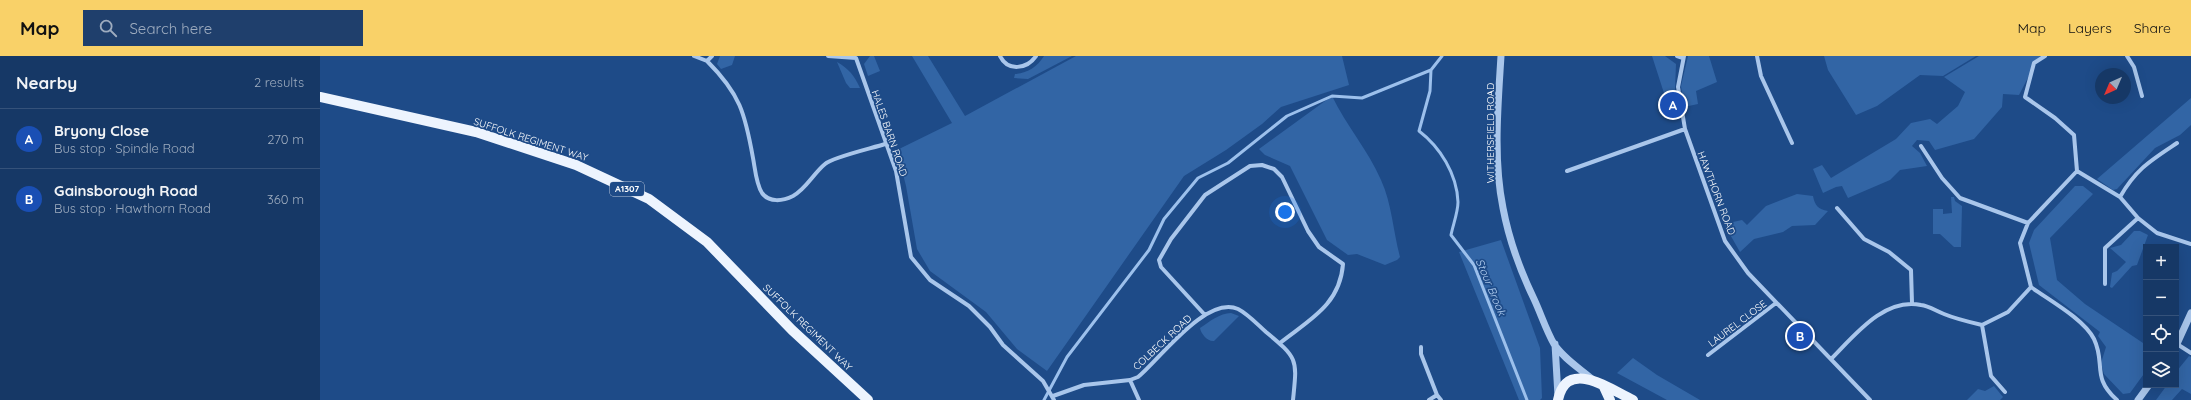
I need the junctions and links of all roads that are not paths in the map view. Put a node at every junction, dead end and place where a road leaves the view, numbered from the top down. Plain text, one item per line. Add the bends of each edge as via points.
1 (694, 56) edge
2 (712, 56) edge
3 (828, 56) edge
4 (1000, 56) edge
5 (1036, 56) edge
6 (1501, 56) edge
7 (1677, 56) edge
8 (1757, 56) edge
9 (2045, 56) edge
10 (2128, 56) edge
11 (857, 57) edge
12 (1684, 57) edge
13 (707, 61) junction
14 (2142, 96) dead end
15 (320, 97) edge
16 (1685, 129) junction
17 (1792, 143) dead end
18 (2177, 143) dead end
19 (886, 144) junction
20 (1921, 146) dead end
21 (1568, 171) dead end
22 (2078, 171) junction
23 (2120, 197) junction
24 (1837, 208) dead end
25 (2138, 218) junction
26 (2028, 223) junction
27 (2191, 244) edge
28 (2105, 284) dead end
29 (2031, 287) junction
30 (1776, 303) junction
31 (1912, 303) junction
32 (2191, 312) edge
33 (1204, 315) junction
34 (1982, 325) junction
35 (2179, 340) edge
36 (1280, 343) junction
37 (1555, 344) junction
38 (2179, 346) edge
39 (1421, 347) dead end
40 (2191, 353) edge
41 (1708, 355) dead end
42 (1831, 359) junction
43 (1592, 379) junction
44 (1130, 380) junction
45 (1604, 387) junction
46 (2147, 388) edge
47 (2006, 392) dead end
48 (1437, 395) junction
49 (1053, 397) edge
50 (1558, 399) edge
51 (868, 400) edge
52 (1139, 400) edge
53 (1294, 400) edge
54 (1429, 400) edge
55 (1440, 400) edge
56 (1610, 400) edge
57 (1633, 400) edge
58 (1870, 400) edge
59 (2117, 400) edge
60 (2138, 400) edge

1 - 13 street
2 - 13 street
3 - 11 street, HALES BARN ROAD
4 - 5 street via 1013,67 1022,68 1032,63
6 - 37 street, WITHERSFIELD ROAD via 1498,138 1502,207 1524,278
7 - 12 street
8 - 17 street via 1762,76
9 - 22 street via 2034,63 2025,97 2074,135
10 - 14 street via 2134,67
11 - 19 street, HALES BARN ROAD
12 - 16 street, HAWTHORN ROAD via 1678,87
13 - 19 street via 723,77 742,108 762,193 770,199 780,201 793,196 804,188 825,163
15 - 51 main road, SUFFOLK REGIMENT WAY / A1307 via 476,132 576,165 649,199 707,242 792,330
16 - 21 street
16 - 30 street, HAWTHORN ROAD via 1725,241 1748,274
18 - 23 street via 2148,162 2131,178
19 - 49 street, HALES BARN ROAD via 900,185 911,257 930,280 969,306 990,327 1003,345 1043,381
20 - 26 street via 1942,178 1960,198
22 - 23 street
22 - 26 street
23 - 25 street
24 - 31 street via 1864,239 1889,252 1911,270
25 - 27 street via 2157,233
25 - 28 street via 2105,248
26 - 29 street via 2020,243
29 - 34 street via 2008,312
29 - 59 street via 2085,327 2094,340 2100,378 2107,392
30 - 41 street, LAUREL CLOSE
30 - 42 street, HAWTHORN ROAD
31 - 34 street
31 - 42 street via 1875,315
32 - 35 street
33 - 36 street, COLBECK ROAD via 1217,309 1238,309
33 - 36 street via 1161,267 1159,260 1171,239 1206,195 1250,166 1274,169 1282,177 1319,247 1343,264 1342,280 1328,305
33 - 44 street, COLBECK ROAD via 1148,369
34 - 47 street via 1991,376
36 - 53 street, COLBECK ROAD via 1296,365
37 - 43 street, WITHERSFIELD ROAD
37 - 50 street, WITHERSFIELD ROAD
38 - 40 street
39 - 48 street via 1421,354
42 - 58 street, HAWTHORN ROAD
43 - 45 main road
43 - 50 main road via 1578,378 1571,381
44 - 49 street, COLBECK ROAD via 1084,385
44 - 52 street
45 - 56 main road
45 - 57 main road
46 - 60 street
48 - 54 street
48 - 55 street

